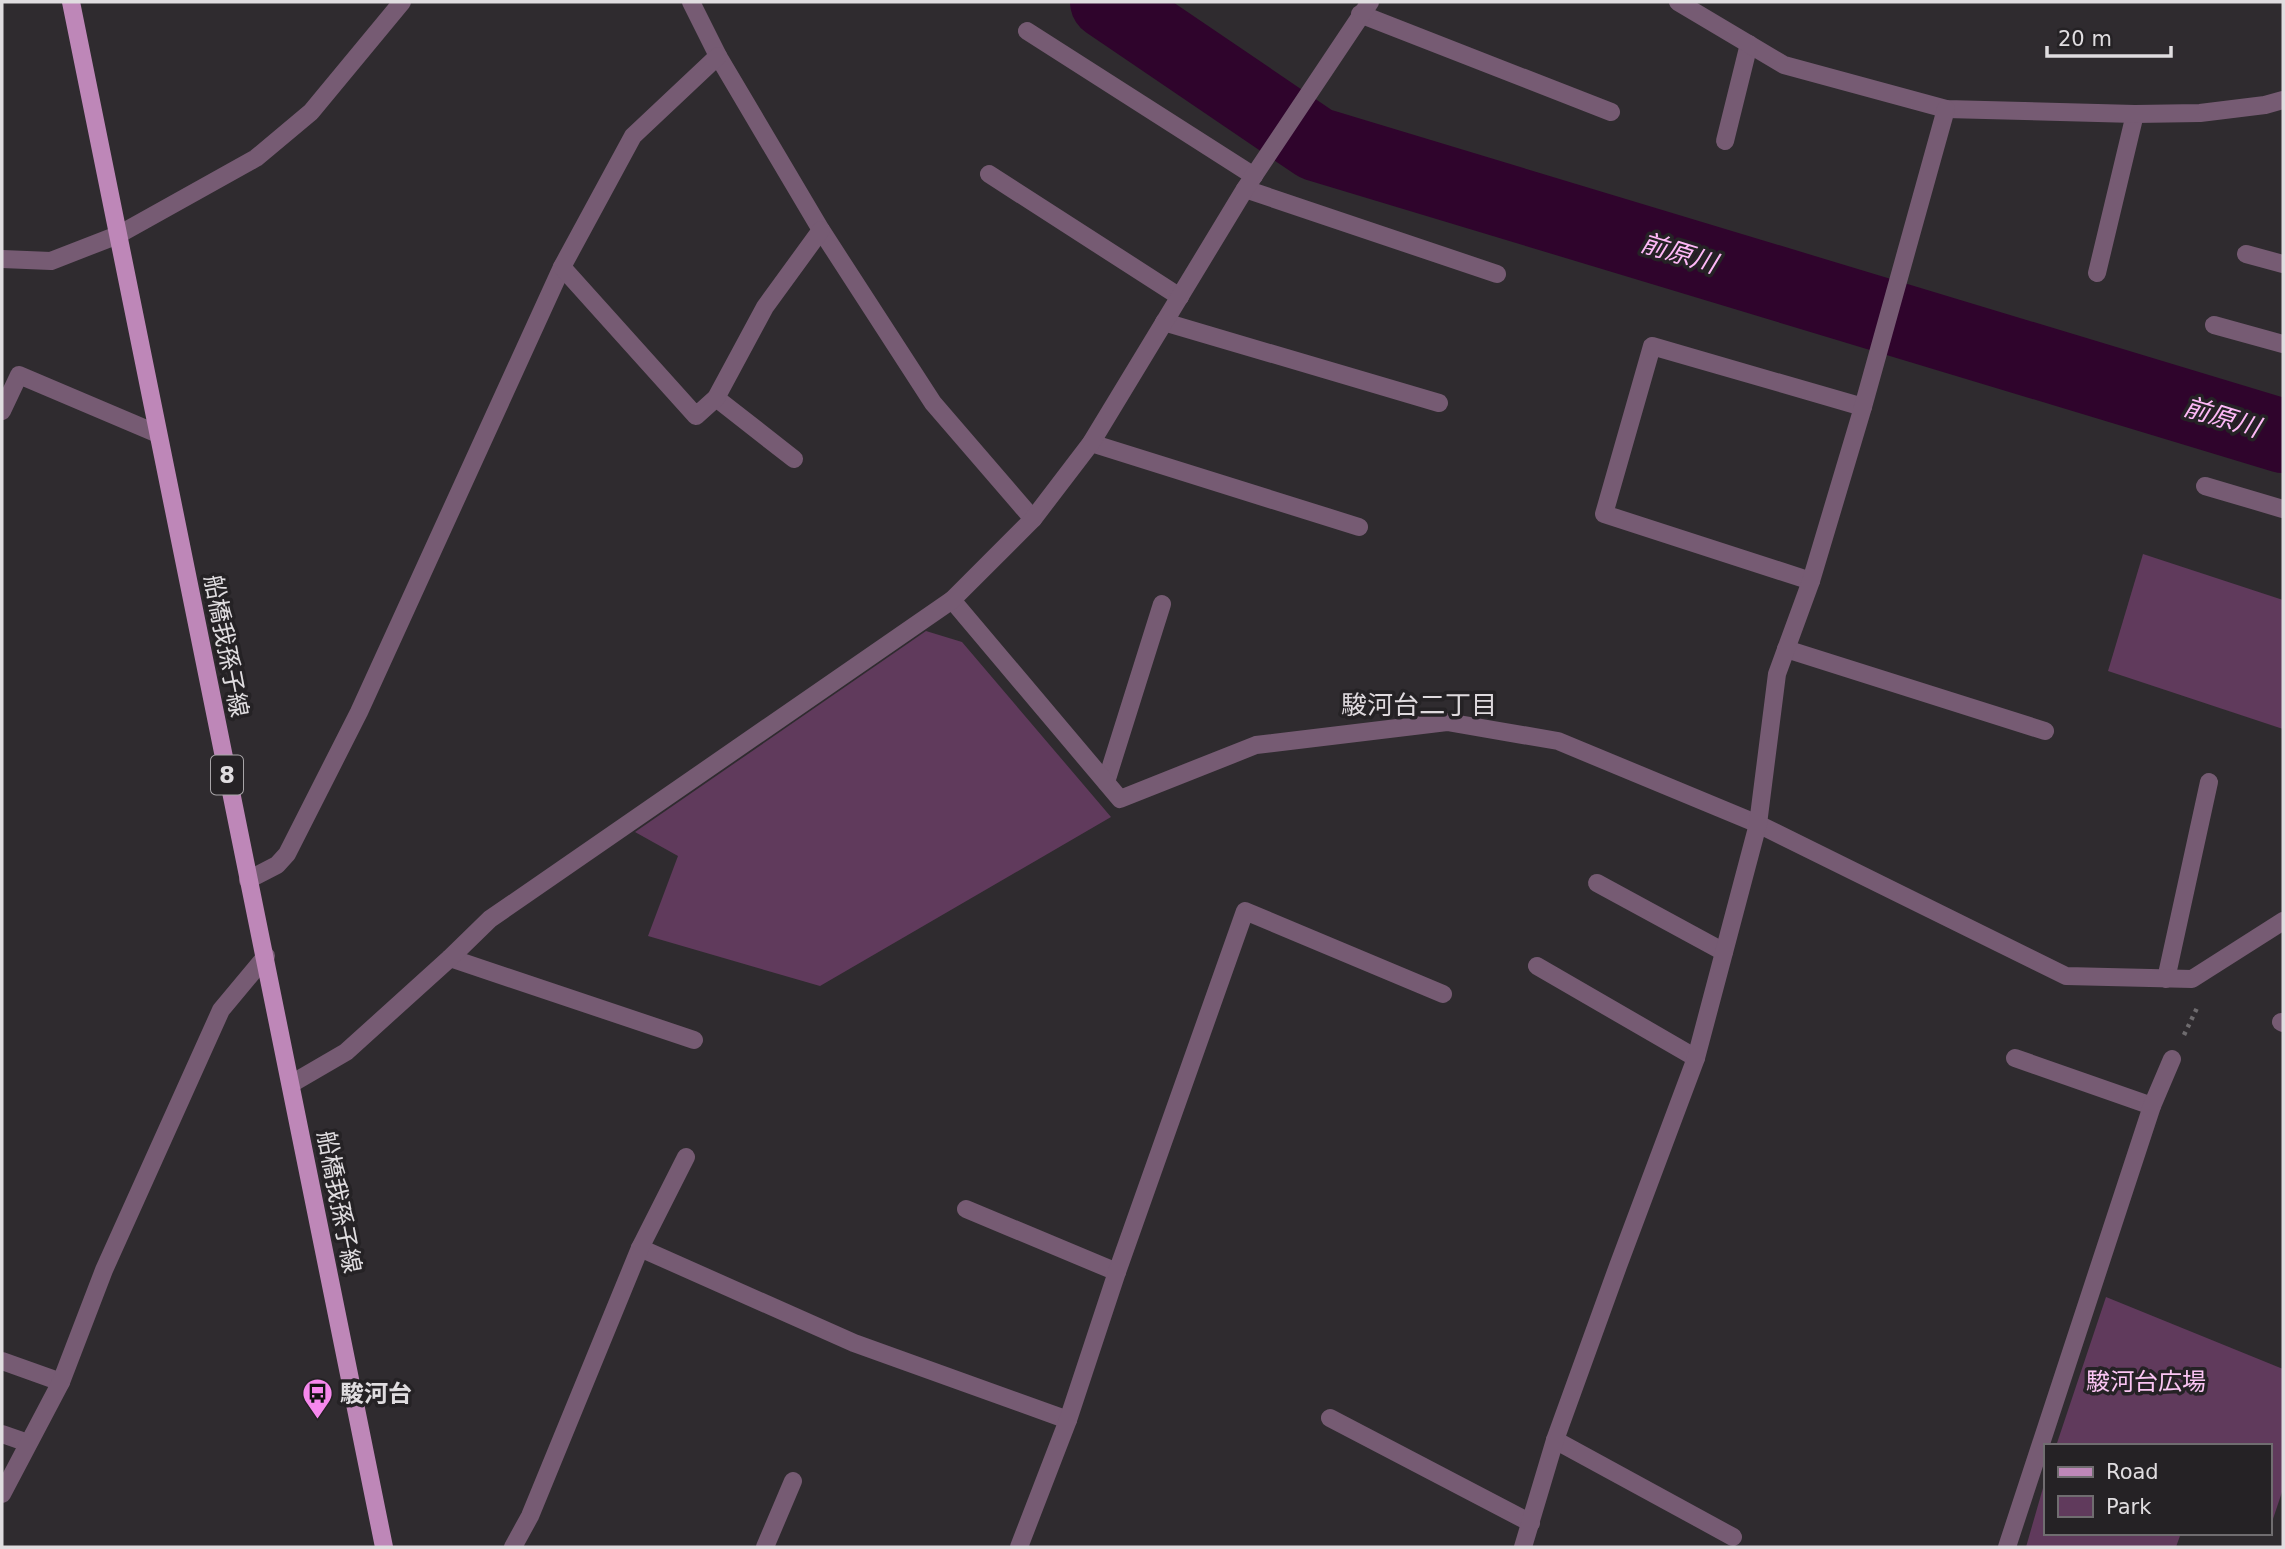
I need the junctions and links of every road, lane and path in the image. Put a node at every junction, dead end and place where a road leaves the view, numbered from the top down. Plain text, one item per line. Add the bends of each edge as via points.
1 (71, 2) edge
2 (402, 2) edge
3 (691, 2) edge
4 (1678, 2) edge
5 (1365, 8) edge
6 (1027, 31) dead end
7 (1749, 44) junction
8 (718, 56) junction
9 (2283, 100) edge
10 (2265, 106) junction
11 (1946, 109) junction
12 (1611, 112) dead end
13 (2283, 112) edge
14 (2135, 114) junction
15 (1725, 141) dead end
16 (989, 174) dead end
17 (1249, 183) junction
18 (821, 230) junction
19 (118, 235) junction
20 (2246, 254) dead end
21 (2, 259) edge
22 (2283, 264) edge
23 (562, 268) junction
24 (2097, 273) dead end
25 (1497, 274) dead end
26 (1180, 297) junction
27 (1164, 322) junction
28 (2214, 325) dead end
29 (2283, 344) edge
30 (716, 398) junction
31 (1439, 403) dead end
32 (1863, 407) junction
33 (2, 411) edge
34 (158, 434) junction
35 (1091, 443) junction
36 (794, 459) dead end
37 (2206, 486) dead end
38 (2283, 509) edge
39 (1033, 519) junction
40 (1359, 527) dead end
41 (1811, 581) junction
42 (952, 600) junction
43 (1162, 604) dead end
44 (1786, 649) junction
45 (2045, 731) dead end
46 (1106, 782) junction
47 (2209, 782) dead end
48 (1758, 824) junction
49 (248, 880) junction
50 (1597, 883) dead end
51 (2283, 921) edge
52 (1724, 952) junction
53 (266, 956) junction
54 (450, 958) junction
55 (1537, 966) dead end
56 (2166, 979) junction
57 (1443, 994) dead end
58 (694, 1040) dead end
59 (1696, 1058) junction
60 (2015, 1058) dead end
61 (2172, 1059) dead end
62 (291, 1084) junction
63 (2152, 1106) junction
64 (686, 1157) dead end
65 (966, 1209) dead end
66 (640, 1248) junction
67 (1117, 1272) junction
68 (2, 1361) edge
69 (61, 1382) junction
70 (1330, 1418) dead end
71 (1068, 1420) junction
72 (2, 1434) edge
73 (1555, 1440) junction
74 (28, 1443) junction
75 (793, 1481) dead end
76 (2, 1494) edge
77 (1531, 1522) junction
78 (1733, 1537) dead end
79 (384, 1547) edge
80 (513, 1547) edge
81 (765, 1547) edge
82 (1019, 1547) edge
83 (1523, 1547) edge
84 (2007, 1547) edge

1 - 19 main road, 船橋我孫子線 / 8
2 - 19 street via 311,112 256,158
3 - 8 street
4 - 7 street
5 - 12 street
5 - 17 street
6 - 17 street
7 - 11 street via 1784,65
7 - 15 street
8 - 18 street
8 - 23 street via 633,136
9 - 10 street
10 - 13 street
10 - 14 street
11 - 14 street
11 - 32 street
14 - 24 street
16 - 26 street
17 - 25 street
17 - 26 street
18 - 30 street via 765,307
18 - 39 street via 933,403
19 - 21 street via 51,261
19 - 34 main road, 船橋我孫子線 / 8
20 - 22 street
23 - 30 street via 696,416
23 - 49 street via 359,712 287,854 277,865
26 - 27 street
27 - 31 street
27 - 35 street
28 - 29 street
30 - 36 street
32 - 41 street
32 - 41 street via 1652,346 1604,514
33 - 34 street via 19,375
34 - 49 main road, 船橋我孫子線 / 8
35 - 39 street
35 - 40 street
37 - 38 street
39 - 42 street
41 - 44 street
42 - 46 street
42 - 54 street via 490,919
43 - 46 street
44 - 45 street
44 - 48 street via 1777,674
46 - 48 street via 1120,799 1256,745 1447,722 1558,741
47 - 56 street
48 - 52 street
48 - 56 street via 2066,976
49 - 53 main road, 船橋我孫子線 / 8
50 - 52 street
51 - 56 street via 2192,979
52 - 59 street
53 - 62 main road, 船橋我孫子線 / 8
53 - 69 street via 221,1010 104,1270
54 - 58 street
54 - 62 street via 346,1052
55 - 59 street
57 - 67 street via 1245,911
59 - 73 street
60 - 63 street
61 - 63 street
62 - 79 main road, 船橋我孫子線 / 8
63 - 84 street
64 - 66 street
65 - 67 street
66 - 71 street via 854,1343
66 - 80 street via 530,1516
67 - 71 street
68 - 69 street
69 - 74 street
70 - 77 street
71 - 82 street
72 - 74 street
73 - 77 street
73 - 78 street
74 - 76 street
75 - 81 street
77 - 83 street

